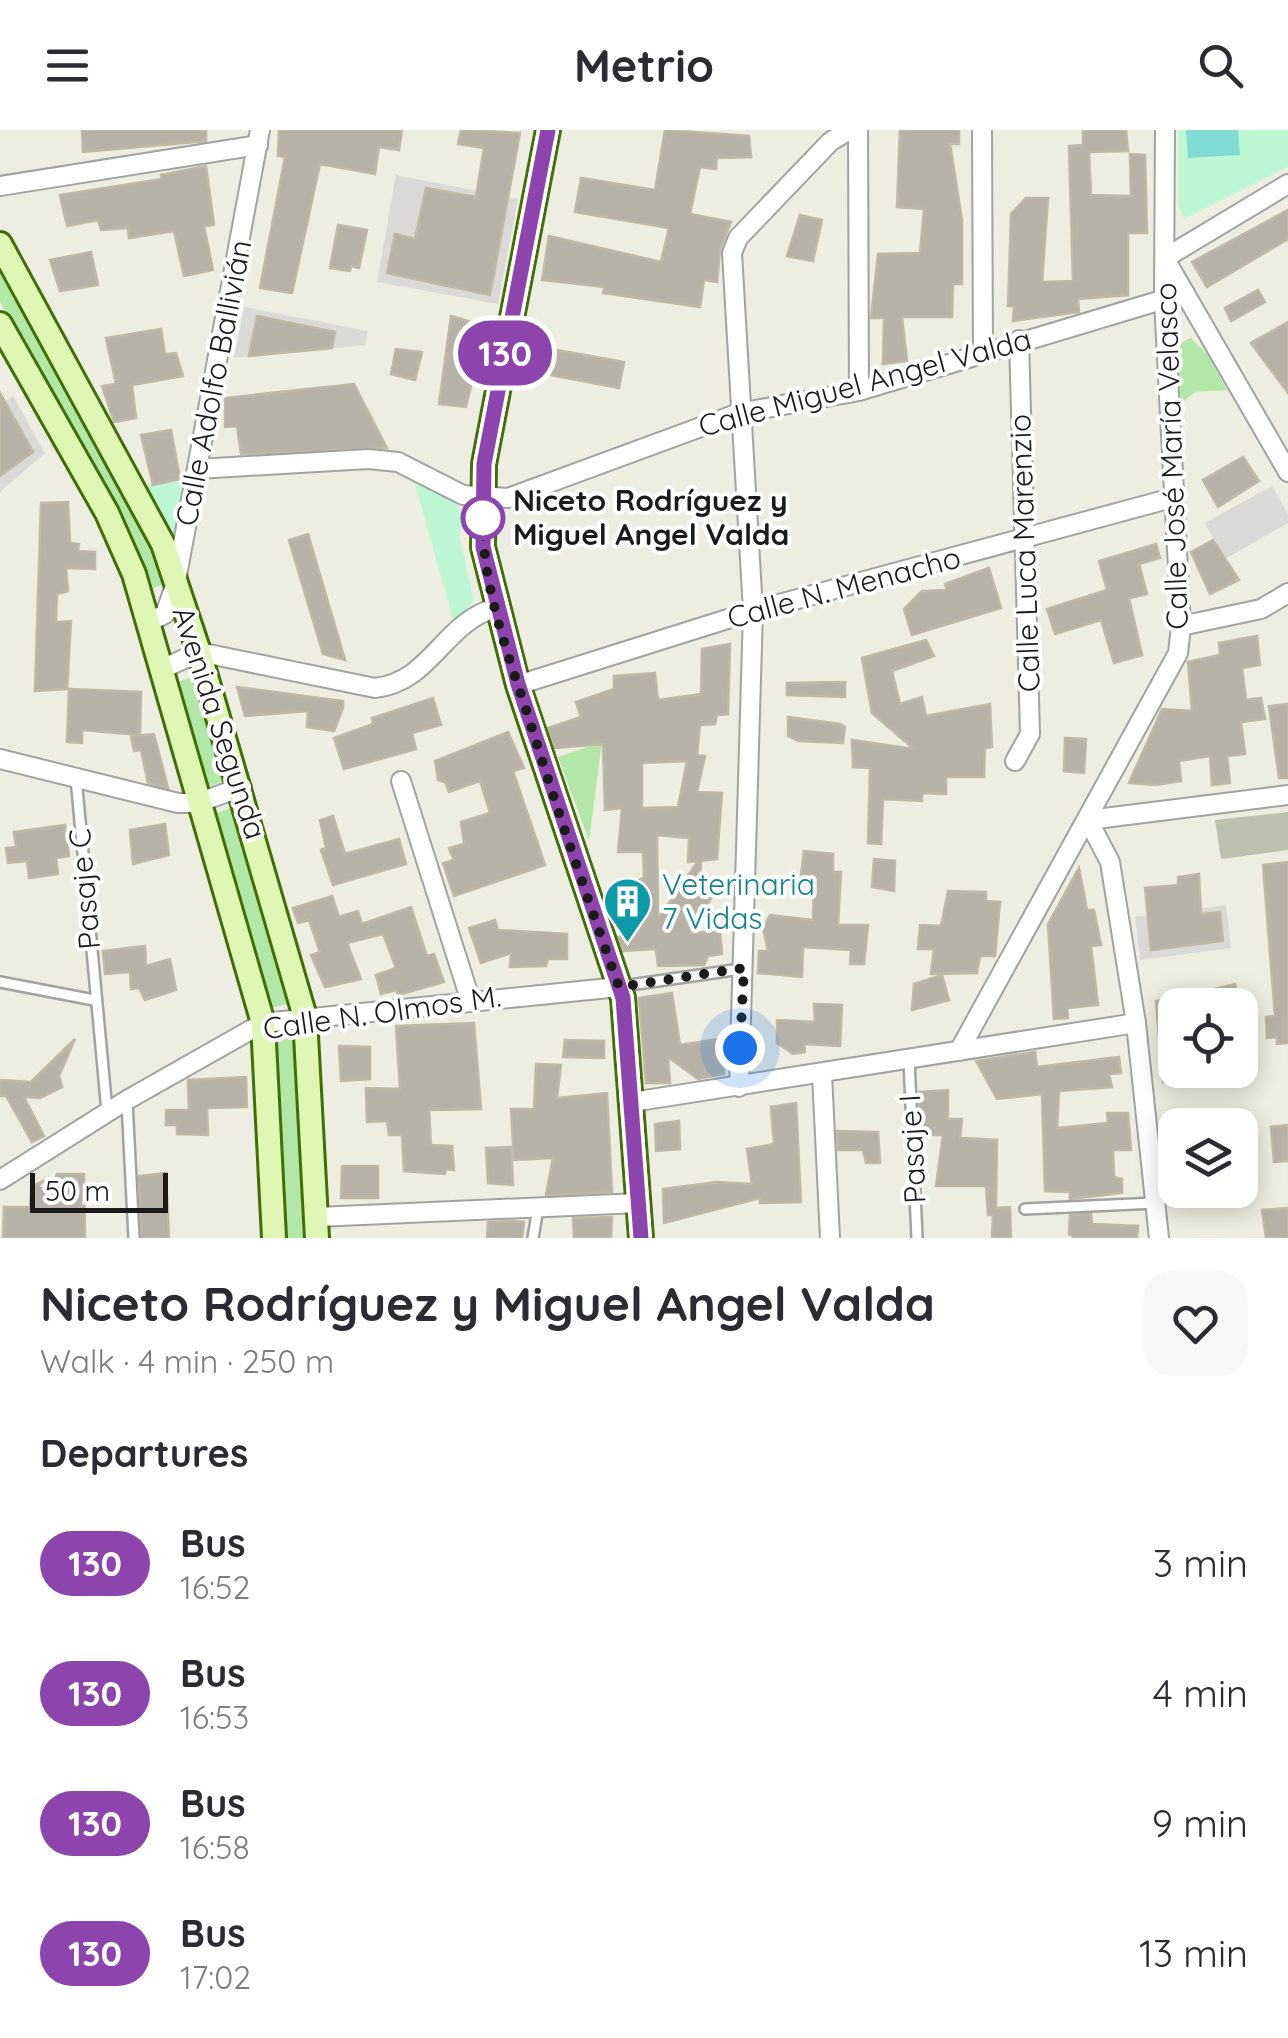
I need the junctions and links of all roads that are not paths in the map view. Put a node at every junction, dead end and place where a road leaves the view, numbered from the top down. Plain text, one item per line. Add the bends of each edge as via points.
1 (548, 130) edge
2 (849, 130) edge
3 (858, 130) edge
4 (982, 130) edge
5 (1165, 130) edge
6 (259, 138) edge
7 (1288, 184) edge
8 (0, 186) edge
9 (0, 244) edge
10 (1165, 258) junction
11 (1186, 293) junction
12 (1164, 300) junction
13 (0, 324) edge
14 (1019, 340) junction
15 (983, 352) junction
16 (859, 390) junction
17 (739, 413) junction
18 (198, 469) junction
19 (1288, 472) edge
20 (483, 498) junction
21 (1172, 498) junction
22 (1027, 540) junction
23 (175, 586) junction
24 (1288, 593) edge
25 (495, 608) junction
26 (753, 610) junction
27 (147, 623) junction
28 (1181, 626) junction
29 (200, 652) junction
30 (160, 670) junction
31 (518, 684) junction
32 (0, 759) edge
33 (1015, 761) dead end
34 (76, 778) junction
35 (401, 781) dead end
36 (242, 787) junction
37 (1288, 794) edge
38 (197, 803) junction
39 (1088, 820) junction
40 (744, 968) junction
41 (0, 982) edge
42 (619, 987) junction
43 (470, 999) junction
44 (94, 1000) junction
45 (305, 1017) junction
46 (262, 1023) junction
47 (1136, 1023) junction
48 (959, 1051) junction
49 (909, 1060) junction
50 (822, 1074) junction
51 (739, 1087) junction
52 (127, 1100) junction
53 (632, 1102) junction
54 (107, 1114) junction
55 (0, 1180) edge
56 (639, 1203) junction
57 (1156, 1203) junction
58 (538, 1208) junction
59 (1025, 1209) dead end
60 (317, 1228) edge
61 (134, 1238) edge
62 (274, 1238) edge
63 (533, 1238) edge
64 (642, 1238) edge
65 (830, 1238) edge
66 (917, 1238) edge
67 (1159, 1238) edge

1 - 20 main road
2 - 17 street via 738,238 732,253
3 - 16 street
4 - 15 street
5 - 10 street, Calle José María Velasco
6 - 8 street
6 - 18 street, Calle Adolfo Ballivián
7 - 10 street
9 - 23 main road, Avenida Segunda via 163,544
10 - 11 street
10 - 12 street, Calle José María Velasco
11 - 12 street, Calle Miguel Angel Valda
11 - 19 street
12 - 14 street, Calle Miguel Angel Valda
12 - 21 street, Calle José María Velasco
13 - 27 main road, Avenida Segunda via 122,545
14 - 15 street, Calle Miguel Angel Valda
14 - 22 street, Calle Luca Marenzio
15 - 16 street, Calle Miguel Angel Valda
16 - 17 street, Calle Miguel Angel Valda
17 - 20 street, Calle Miguel Angel Valda via 508,498
17 - 26 street
18 - 20 street via 383,461
18 - 23 street, Calle Adolfo Ballivián
20 - 25 main road via 483,547
21 - 22 street, Calle N. Menacho
21 - 28 street, Calle José María Velasco
22 - 26 street, Calle N. Menacho
22 - 33 street, Calle Luca Marenzio via 1030,734
23 - 27 street, Calle Adolfo Ballivián via 165,614
23 - 29 main road, Avenida Segunda
24 - 28 street via 1260,608
25 - 29 street via 472,615 396,686 375,688
25 - 31 main road
26 - 31 street, Calle N. Menacho
26 - 40 street
27 - 30 main road, Avenida Segunda
28 - 39 street, Calle José María Velasco via 1178,652
29 - 30 street
29 - 36 main road, Avenida Segunda
30 - 38 main road, Avenida Segunda
31 - 42 main road
32 - 34 street
34 - 38 street
34 - 44 lane, Pasaje C
35 - 43 street
36 - 38 street
36 - 45 main road, Avenida Segunda
37 - 39 street
38 - 46 main road, Avenida Segunda
39 - 47 street via 1110,862
39 - 48 street, Calle José María Velasco
40 - 42 lane, Calle N. Olmos M.
40 - 51 street
41 - 44 lane, Pasaje C
42 - 43 street, Calle N. Olmos M.
42 - 53 main road
43 - 45 street, Calle N. Olmos M.
44 - 54 lane, Pasaje C
45 - 46 street, Calle N. Olmos M.
45 - 60 main road, Avenida Segunda
46 - 52 street, Calle N. Olmos M.
46 - 62 main road, Avenida Segunda
47 - 48 street
47 - 57 street
48 - 49 street
49 - 50 street
49 - 66 lane, Pasaje I
50 - 51 street
50 - 65 street
51 - 53 street
52 - 54 street, Calle N. Olmos M.
52 - 61 lane
53 - 56 main road
54 - 55 street, Calle N. Olmos M.
56 - 58 street
56 - 64 main road
57 - 59 lane
57 - 67 street
58 - 60 street
58 - 63 lane

